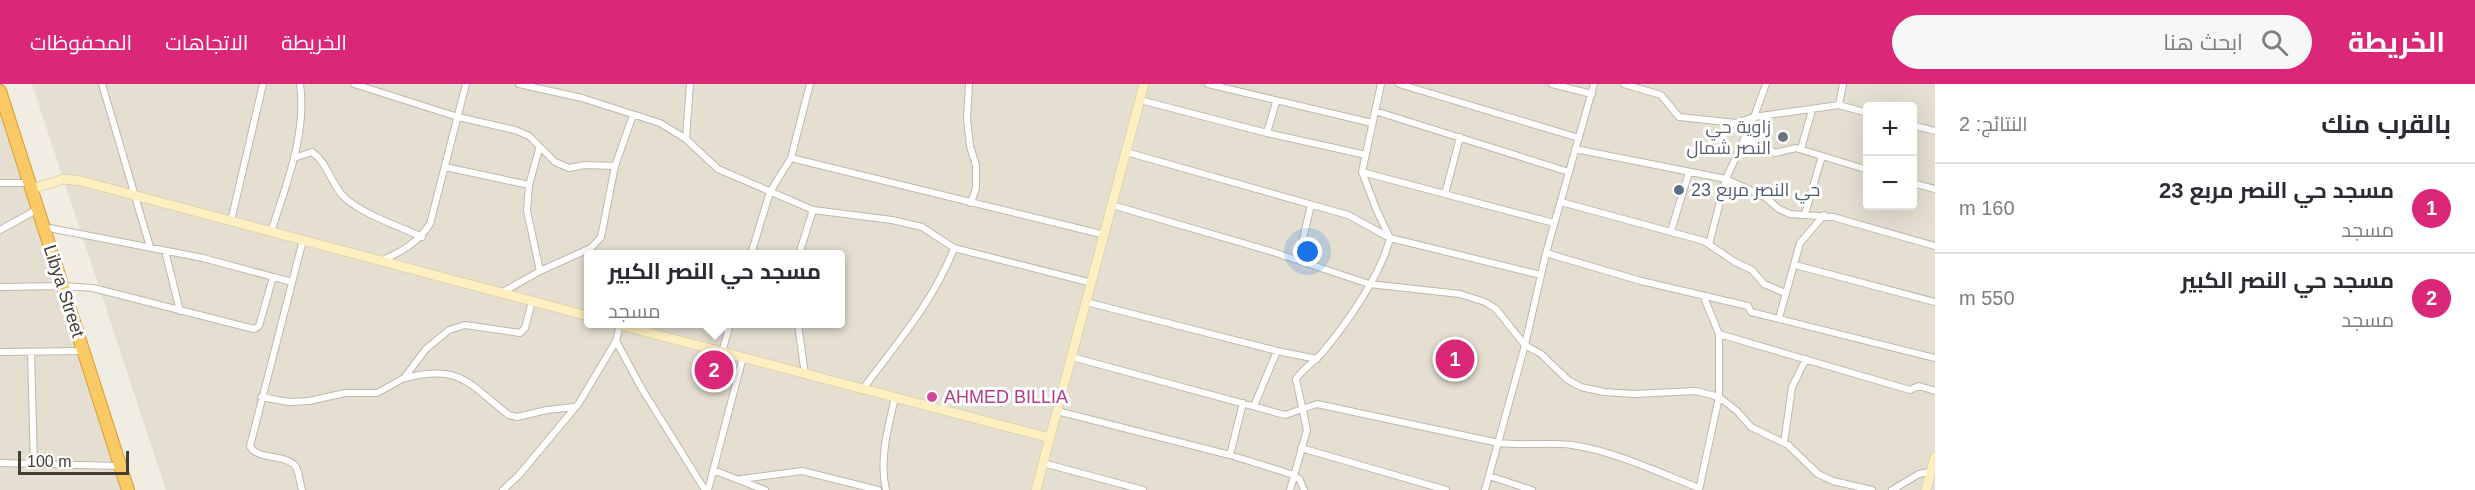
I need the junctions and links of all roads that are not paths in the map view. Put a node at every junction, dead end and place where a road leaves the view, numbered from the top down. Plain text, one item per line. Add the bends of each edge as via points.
1 (102, 84) edge
2 (263, 84) edge
3 (300, 84) edge
4 (354, 84) edge
5 (466, 84) edge
6 (519, 84) edge
7 (690, 84) edge
8 (810, 84) edge
9 (969, 84) edge
10 (1144, 84) edge
11 (1208, 84) edge
12 (1381, 84) edge
13 (1399, 84) edge
14 (1552, 84) edge
15 (1594, 84) edge
16 (1624, 84) edge
17 (1766, 84) edge
18 (1843, 84) edge
19 (0, 92) edge
20 (1592, 94) junction
21 (1140, 100) junction
22 (1276, 102) junction
23 (1839, 105) junction
24 (1812, 110) junction
25 (1375, 111) junction
26 (1863, 112) edge
27 (633, 115) junction
28 (458, 117) junction
29 (1754, 117) junction
30 (1372, 123) junction
31 (1917, 126) edge
32 (1935, 130) edge
33 (1267, 133) junction
34 (1461, 137) junction
35 (1745, 137) junction
36 (1579, 138) junction
37 (686, 139) junction
38 (539, 149) junction
39 (1575, 149) junction
40 (1801, 149) junction
41 (1126, 152) junction
42 (1365, 154) junction
43 (1822, 156) junction
44 (294, 158) junction
45 (790, 158) junction
46 (615, 166) junction
47 (445, 167) junction
48 (1863, 168) edge
49 (1362, 172) junction
50 (1569, 172) junction
51 (1689, 172) junction
52 (1726, 179) junction
53 (0, 183) edge
54 (1917, 184) edge
55 (529, 185) junction
56 (31, 186) junction
57 (1935, 189) edge
58 (770, 192) junction
59 (1445, 194) junction
60 (137, 196) junction
61 (1561, 202) junction
62 (971, 203) junction
63 (1112, 205) junction
64 (1311, 205) junction
65 (38, 208) junction
66 (813, 210) junction
67 (1805, 214) junction
68 (1824, 215) junction
69 (231, 221) junction
70 (1554, 223) junction
71 (44, 227) junction
72 (0, 230) edge
73 (1671, 231) junction
74 (271, 232) junction
75 (1105, 235) junction
76 (422, 237) junction
77 (1390, 238) junction
78 (303, 240) junction
79 (1709, 244) junction
80 (1935, 246) edge
81 (150, 248) junction
82 (954, 248) junction
83 (586, 250) edge
84 (753, 250) edge
85 (801, 250) edge
86 (165, 251) junction
87 (584, 251) edge
88 (1546, 253) junction
89 (383, 260) junction
90 (1298, 260) junction
91 (1795, 265) junction
92 (540, 270) junction
93 (1541, 275) junction
94 (273, 277) junction
95 (292, 282) junction
96 (1092, 283) junction
97 (1369, 284) junction
98 (62, 286) junction
99 (0, 287) edge
100 (501, 293) junction
101 (1785, 293) junction
102 (1703, 295) junction
103 (532, 301) junction
104 (1086, 302) junction
105 (1935, 302) edge
106 (180, 311) junction
107 (584, 315) edge
108 (1779, 318) junction
109 (618, 328) edge
110 (633, 328) edge
111 (729, 328) edge
112 (799, 328) edge
113 (1719, 334) junction
114 (616, 341) junction
115 (1525, 345) junction
116 (84, 351) junction
117 (1277, 351) junction
118 (0, 352) edge
119 (31, 352) junction
120 (722, 352) junction
121 (743, 357) junction
122 (1072, 357) junction
123 (1317, 358) junction
124 (1935, 358) edge
125 (1806, 359) junction
126 (805, 375) junction
127 (404, 378) junction
128 (862, 390) junction
129 (1935, 391) edge
130 (261, 397) junction
131 (1719, 397) junction
132 (895, 398) junction
133 (1243, 403) junction
134 (1254, 405) junction
135 (574, 407) junction
136 (1303, 410) junction
137 (1057, 411) junction
138 (1050, 438) junction
139 (1499, 442) junction
140 (1784, 443) junction
141 (1301, 448) junction
142 (1230, 455) junction
143 (1935, 457) edge
144 (1043, 463) junction
145 (0, 464) edge
146 (34, 465) junction
147 (121, 466) junction
148 (713, 470) junction
149 (1933, 471) edge
150 (1294, 475) junction
151 (1489, 476) junction
152 (741, 479) junction
153 (1699, 489) edge
154 (128, 490) edge
155 (303, 490) edge
156 (503, 490) edge
157 (706, 490) edge
158 (765, 490) edge
159 (878, 490) edge
160 (886, 490) edge
161 (1036, 490) edge
162 (1143, 490) edge
163 (1290, 490) edge
164 (1304, 490) edge
165 (1446, 490) edge
166 (1485, 490) edge
167 (1532, 490) edge
168 (1872, 490) edge
169 (1892, 490) edge
170 (1926, 490) edge

1 - 60 street
2 - 69 street
3 - 44 street via 301,120
4 - 28 street
5 - 28 street
6 - 27 street via 582,98
7 - 37 street
8 - 45 street
9 - 62 street via 968,128 976,165 976,188
10 - 21 street
11 - 22 street
12 - 25 street
13 - 36 street
14 - 20 street
15 - 20 street
16 - 29 street via 1661,95 1679,117 1736,123
17 - 29 street
18 - 23 street
19 - 56 highway, Libya Street
20 - 36 street
21 - 33 street
21 - 41 street
22 - 30 street
22 - 33 street
23 - 24 street
23 - 26 street
24 - 29 street
24 - 40 street
25 - 30 street
25 - 34 street
27 - 37 street via 660,123
27 - 46 street
28 - 38 street via 515,130 529,136
28 - 47 street
29 - 35 street
30 - 42 street
31 - 32 street
33 - 42 street
34 - 50 street
34 - 59 street
35 - 40 street via 1775,153
35 - 52 street
36 - 39 street
37 - 58 street via 718,169
38 - 46 street via 569,168
38 - 55 street
39 - 50 street
39 - 51 street
40 - 43 street
41 - 63 street
41 - 64 street
42 - 49 street
43 - 48 street
43 - 67 street
44 - 74 street
44 - 76 street via 312,152 320,157 343,196
45 - 58 street
45 - 62 street
46 - 83 street via 601,237
47 - 55 street
47 - 76 street via 430,224
49 - 59 street
49 - 77 street
50 - 61 street
51 - 52 street
51 - 73 street
52 - 67 street via 1765,197 1784,212
52 - 79 street
53 - 56 street
54 - 57 street
55 - 92 street via 527,211
56 - 60 street via 64,179
56 - 65 highway, Libya Street
58 - 66 street
58 - 84 street
59 - 70 street
60 - 69 street
60 - 81 street
61 - 70 street
61 - 73 street
62 - 75 street
63 - 75 street
63 - 90 street
64 - 77 street via 1348,215
64 - 90 street
65 - 71 highway, Libya Street
65 - 72 street
66 - 82 street via 922,227
66 - 85 street
67 - 68 street
68 - 80 street
68 - 91 street via 1802,239
69 - 74 street
70 - 88 street
71 - 81 street
71 - 98 highway, Libya Street
73 - 79 street
74 - 78 street
75 - 96 street
76 - 89 street
77 - 93 street
77 - 97 street via 1385,258
78 - 89 street
78 - 95 street
79 - 101 street via 1752,270 1764,284
81 - 86 street
82 - 96 street
82 - 128 street via 924,308
86 - 94 street
86 - 106 street
87 - 92 street
88 - 93 street
88 - 102 street
89 - 100 street
90 - 97 street
91 - 101 street
91 - 105 street
92 - 100 street
93 - 115 street
94 - 95 street
94 - 106 street via 256,328
95 - 130 street
96 - 104 street
97 - 115 street via 1473,297 1496,309
97 - 123 street
98 - 99 street
98 - 106 street via 93,288
98 - 116 highway, Libya Street
100 - 103 street
101 - 108 street
102 - 108 street
102 - 113 street
103 - 107 street
103 - 127 street via 520,333 465,325 449,330 426,349
104 - 117 street
104 - 122 street
108 - 124 street
109 - 114 street
110 - 120 street
111 - 120 street
112 - 126 street
113 - 125 street
113 - 131 street
114 - 135 street
114 - 157 street
115 - 131 street via 1541,354 1568,380 1591,390 1634,394 1695,391
115 - 139 street
116 - 119 street
116 - 147 highway, Libya Street
117 - 123 street
117 - 134 street
118 - 119 street
119 - 146 street
120 - 121 street
121 - 126 street
121 - 148 street
122 - 133 street
122 - 137 street
123 - 136 street via 1296,379
125 - 129 street via 1910,390 1919,386
125 - 140 street via 1792,387
126 - 128 street
127 - 130 street via 377,393 345,393 289,402
127 - 135 street via 442,373 463,378 509,415 517,417
128 - 132 street
130 - 155 street via 251,449 289,461 296,468
131 - 140 street via 1751,427
131 - 153 street
132 - 138 street
132 - 160 street via 888,426
133 - 134 street
133 - 142 street
134 - 136 street via 1286,415
135 - 156 street
136 - 139 street via 1317,404
136 - 141 street via 1307,430
137 - 138 street
137 - 142 street
138 - 144 street
139 - 151 street
139 - 153 street via 1594,449
140 - 168 street via 1822,477
141 - 150 street
141 - 165 street
142 - 150 street
143 - 149 street
144 - 161 street
144 - 162 street
145 - 146 street
146 - 147 street
147 - 154 highway, Libya Street
148 - 152 street
148 - 157 street
149 - 169 street via 1919,474
149 - 170 street
150 - 163 street
150 - 164 street
151 - 166 street
151 - 167 street
152 - 158 street
152 - 159 street via 802,471

